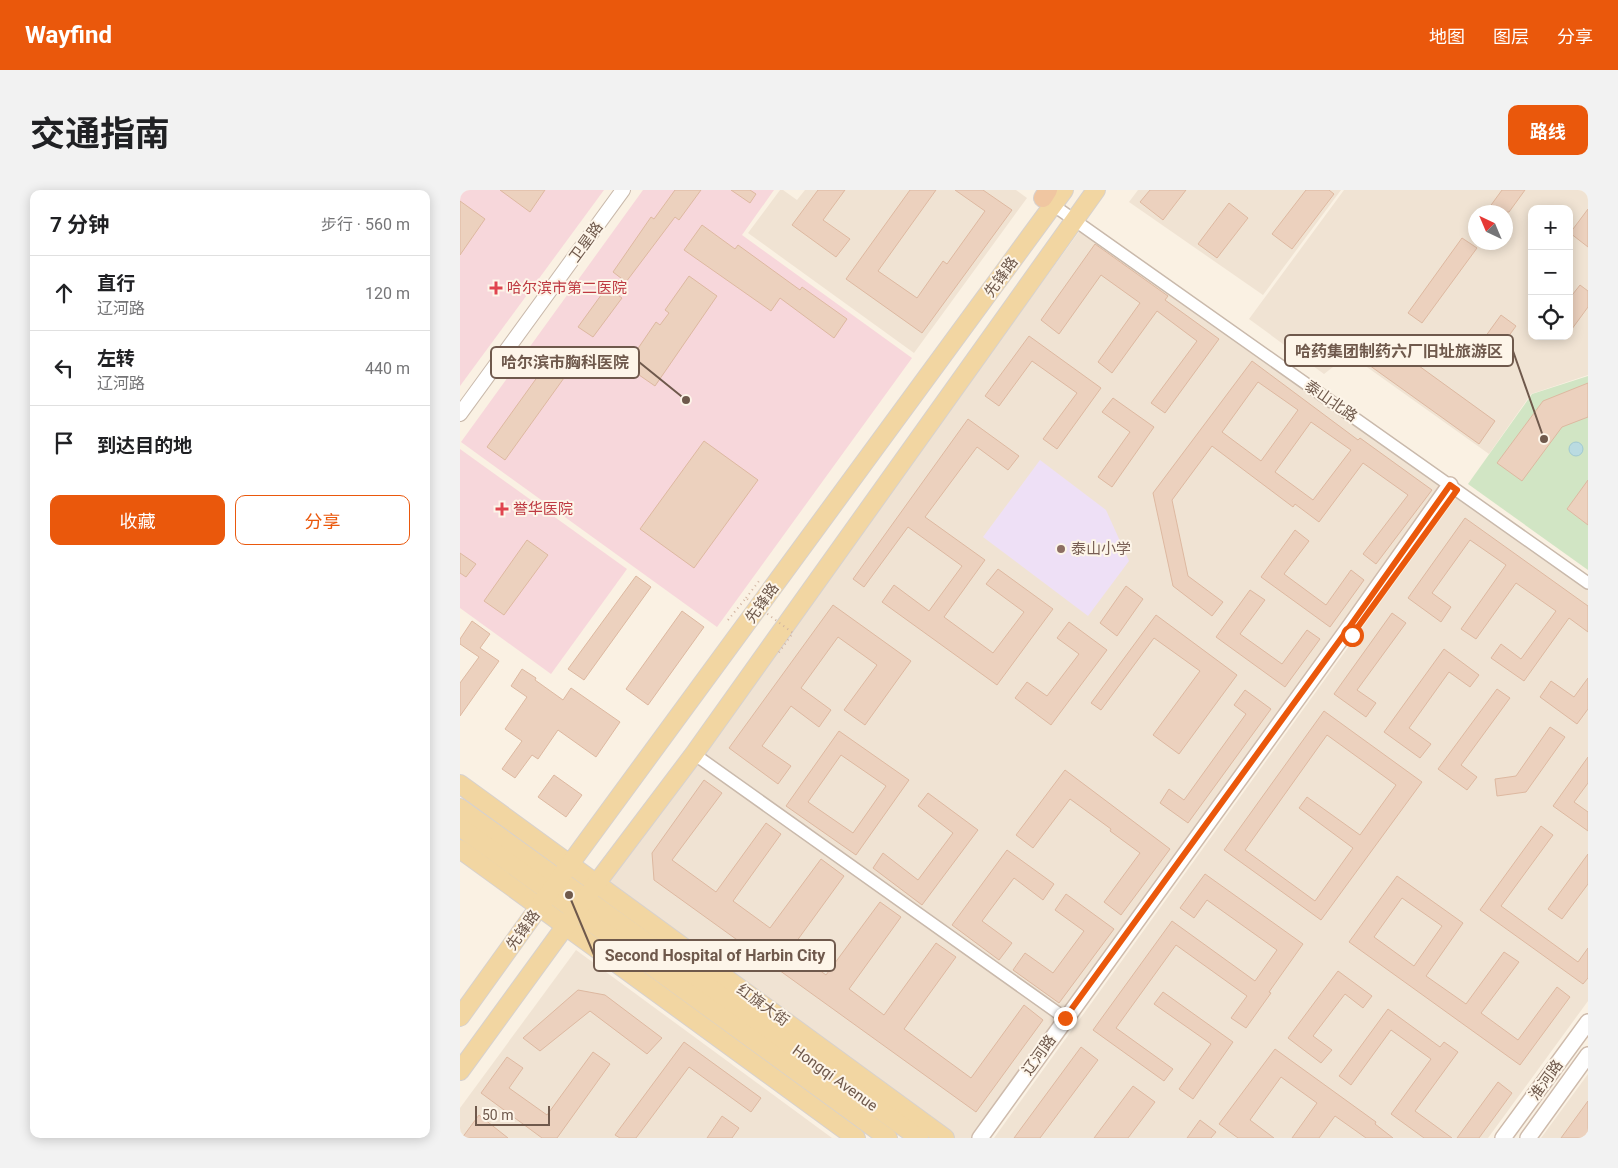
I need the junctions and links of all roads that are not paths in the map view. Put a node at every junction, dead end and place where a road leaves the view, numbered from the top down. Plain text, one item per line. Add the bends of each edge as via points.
1 (624, 190) edge
2 (1064, 190) edge
3 (1096, 190) edge
4 (1044, 196) edge
5 (1075, 220) junction
6 (460, 414) edge
7 (1453, 487) junction
8 (1588, 583) edge
9 (694, 754) junction
10 (460, 784) edge
11 (460, 808) edge
12 (460, 827) edge
13 (460, 849) edge
14 (571, 864) junction
15 (550, 892) junction
16 (581, 905) junction
17 (460, 1017) edge
18 (1065, 1018) junction
19 (1588, 1022) edge
20 (1588, 1055) edge
21 (460, 1071) edge
22 (856, 1138) edge
23 (888, 1138) edge
24 (918, 1138) edge
25 (945, 1138) edge
26 (980, 1138) edge
27 (989, 1138) edge
28 (1503, 1138) edge
29 (1528, 1138) edge

1 - 6 street, 卫星路
2 - 4 main road, 先锋路
3 - 5 main road
4 - 5 street, 泰山北路
4 - 14 main road, 先锋路
5 - 7 street, 泰山北路
5 - 9 main road
7 - 8 street, 泰山北路
7 - 18 main road, 辽河路
7 - 27 main road, 辽河路
9 - 16 main road
9 - 18 street
10 - 14 main road, 红旗大街
11 - 15 main road, Hongqi Avenue
12 - 15 main road, Hongqi Avenue
13 - 15 main road
14 - 15 main road, 先锋路
14 - 16 main road, 红旗大街
15 - 16 main road, Hongqi Avenue
15 - 17 main road, 先锋路
16 - 21 main road
16 - 22 main road, 红旗大街
16 - 23 main road, Hongqi Avenue
16 - 24 main road, Hongqi Avenue
16 - 25 main road, 红旗大街
18 - 26 main road, 辽河路
19 - 28 main road, 淮河路
20 - 29 main road, 淮河路

